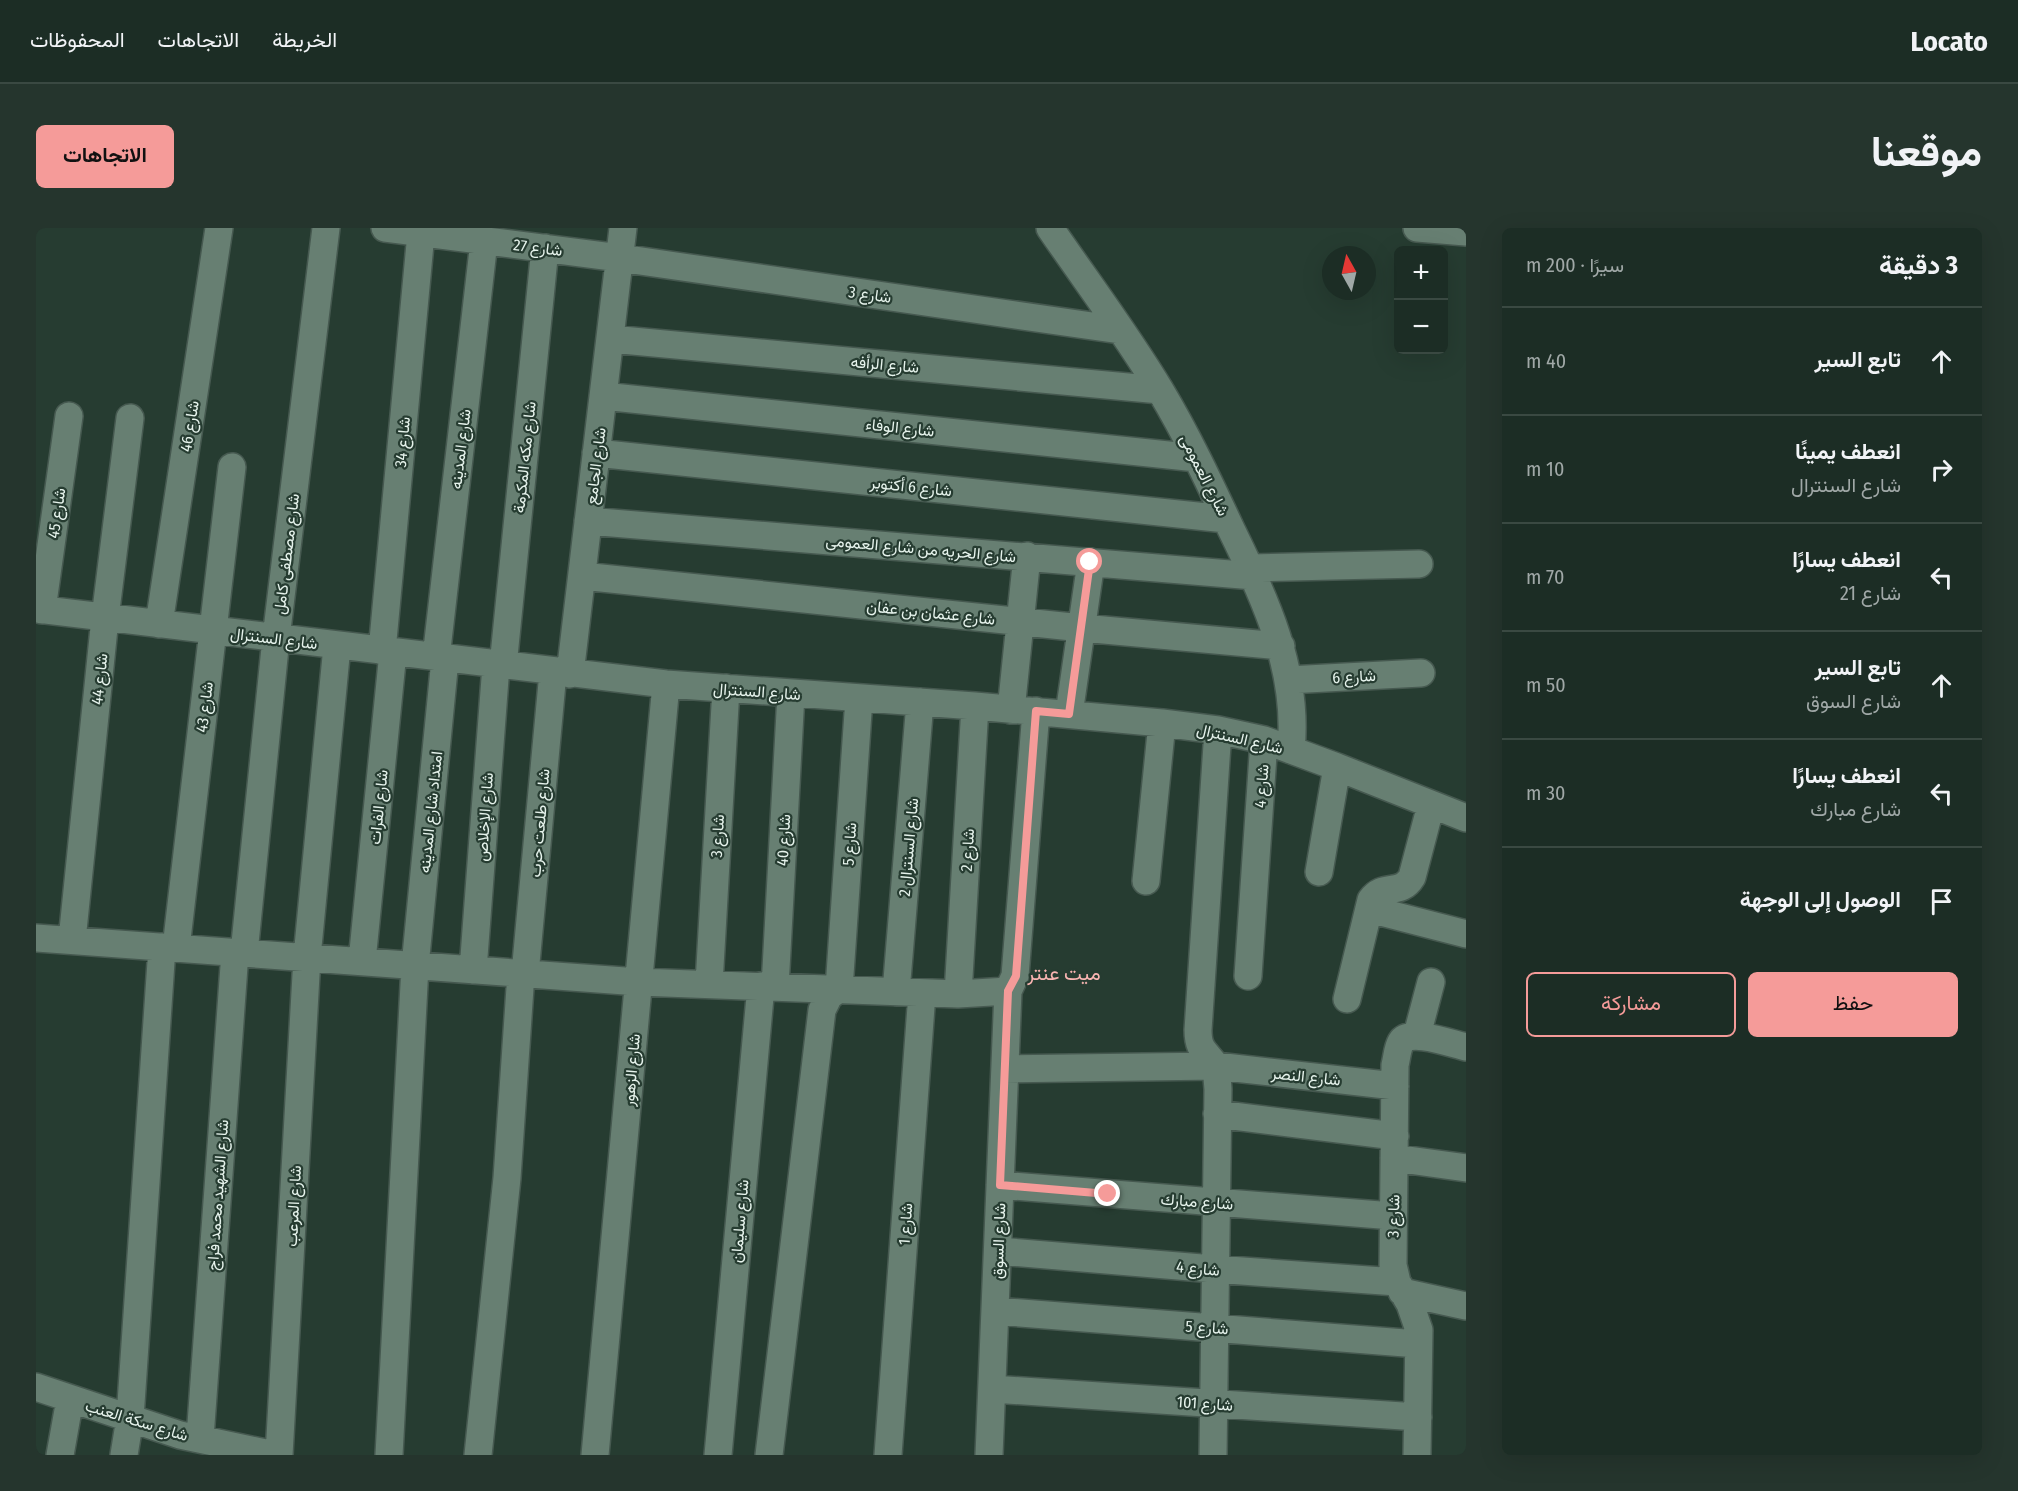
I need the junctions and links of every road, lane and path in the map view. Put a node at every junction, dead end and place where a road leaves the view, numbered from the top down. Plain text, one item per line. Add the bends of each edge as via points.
1 (219, 228) edge
2 (326, 228) edge
3 (386, 228) edge
4 (623, 228) edge
5 (1050, 228) edge
6 (1417, 228) edge
7 (428, 231) edge
8 (1466, 232) edge
9 (494, 237) edge
10 (552, 242) edge
11 (620, 258) junction
12 (1120, 330) junction
13 (611, 339) junction
14 (1160, 390) junction
15 (603, 396) junction
16 (69, 416) dead end
17 (130, 418) dead end
18 (596, 453) junction
19 (1197, 458) junction
20 (232, 467) dead end
21 (1227, 519) junction
22 (588, 521) junction
23 (1027, 556) junction
24 (1090, 562) junction
25 (1419, 564) dead end
26 (1252, 572) junction
27 (582, 576) junction
28 (39, 610) edge
29 (105, 618) junction
30 (1020, 622) junction
31 (159, 624) junction
32 (1082, 628) junction
33 (213, 631) junction
34 (276, 638) junction
35 (337, 646) junction
36 (1281, 646) junction
37 (388, 652) junction
38 (441, 658) junction
39 (499, 665) junction
40 (561, 673) junction
41 (1421, 673) dead end
42 (1288, 680) junction
43 (666, 684) junction
44 (726, 688) junction
45 (791, 694) junction
46 (859, 698) junction
47 (920, 702) junction
48 (975, 706) junction
49 (1024, 710) junction
50 (1069, 714) junction
51 (1162, 723) junction
52 (1218, 730) junction
53 (1264, 740) junction
54 (1291, 750) junction
55 (1337, 767) junction
56 (1431, 805) junction
57 (1466, 818) edge
58 (1319, 872) dead end
59 (1146, 881) dead end
60 (1369, 909) junction
61 (1466, 934) edge
62 (36, 938) edge
63 (72, 940) junction
64 (169, 947) junction
65 (239, 952) junction
66 (307, 957) junction
67 (362, 961) junction
68 (415, 966) junction
69 (473, 970) junction
70 (523, 974) junction
71 (1248, 976) dead end
72 (639, 982) junction
73 (1431, 982) dead end
74 (709, 984) junction
75 (768, 987) junction
76 (839, 989) junction
77 (1008, 991) junction
78 (909, 992) junction
79 (958, 994) junction
80 (1347, 999) dead end
81 (1417, 1035) junction
82 (1466, 1047) edge
83 (1216, 1066) junction
84 (1005, 1069) junction
85 (1395, 1086) junction
86 (1217, 1114) junction
87 (1394, 1147) junction
88 (1466, 1168) edge
89 (1000, 1185) junction
90 (1215, 1202) junction
91 (1393, 1216) junction
92 (998, 1251) junction
93 (1214, 1269) junction
94 (1400, 1287) junction
95 (1466, 1306) edge
96 (995, 1311) junction
97 (1215, 1328) junction
98 (1418, 1344) junction
99 (36, 1387) edge
100 (992, 1389) junction
101 (70, 1399) junction
102 (1213, 1404) junction
103 (130, 1418) junction
104 (1418, 1418) junction
105 (186, 1443) edge
106 (60, 1455) edge
107 (124, 1455) edge
108 (277, 1455) edge
109 (389, 1455) edge
110 (477, 1455) edge
111 (595, 1455) edge
112 (718, 1455) edge
113 (768, 1455) edge
114 (888, 1455) edge
115 (989, 1455) edge
116 (1213, 1455) edge
117 (1417, 1455) edge

1 - 31 street, شارع 46
2 - 34 street, شارع مصطفى كامل
3 - 7 street, شارع 27
4 - 11 street, شارع الجامع
5 - 12 street, شارع العمومى
6 - 8 street
7 - 9 street, شارع 27
7 - 37 street, شارع 34
9 - 10 street, شارع 27
9 - 38 street, شارع المدينه
10 - 11 street, شارع 27
10 - 39 street, شارع مكه المكرمة
11 - 12 street, شارع 3
11 - 13 street, شارع الجامع
12 - 14 street, شارع العمومى
13 - 14 street, شارع الرأفه
13 - 15 street, شارع الجامع
14 - 19 street, شارع العمومى
15 - 18 street, شارع الجامع
15 - 19 street, شارع الوفاء
16 - 28 street, شارع 45
17 - 29 street, شارع 44
18 - 21 street, شارع 6 أكتوبر
18 - 22 street, شارع الجامع
19 - 21 street, شارع العمومى
20 - 33 street, شارع 43
21 - 26 street, شارع العمومى
22 - 23 street, شارع الحريه من شارع العمومى
22 - 27 street, شارع الجامع
23 - 24 street, شارع الحريه من شارع العمومى
23 - 30 street, شارع السوق
24 - 26 street, شارع الحريه من شارع العمومى
24 - 32 street
25 - 26 street, شارع الحريه من شارع العمومى
26 - 36 street, شارع العمومى
27 - 30 street, شارع عثمان بن عفان
27 - 40 street, شارع الجامع
28 - 29 street, شارع السنترال
29 - 31 street, شارع السنترال
29 - 63 street, شارع 44
30 - 32 street, شارع عثمان بن عفان
30 - 49 street, شارع السوق
31 - 33 street, شارع السنترال
32 - 36 street, شارع عثمان بن عفان
32 - 50 street
33 - 34 street, شارع السنترال
33 - 64 street, شارع 43
34 - 35 street, شارع السنترال
34 - 65 street, شارع مصطفى كامل
35 - 37 street, شارع السنترال
35 - 66 street, شارع المرعب
36 - 42 street, شارع العمومى
37 - 38 street, شارع السنترال
37 - 67 street, شارع الفرات
38 - 39 street, شارع السنترال
38 - 68 street, امتداد شارع المدينه
39 - 40 street, شارع السنترال
39 - 69 street, شارع الإخلاص
40 - 43 street, شارع السنترال
40 - 70 street, شارع طلعت حرب
41 - 42 street, شارع 6
42 - 54 street, شارع العمومى
43 - 44 street, شارع السنترال
43 - 72 street, شارع الزهور
44 - 45 street, شارع السنترال
44 - 74 street, شارع 3
45 - 46 street, شارع السنترال
45 - 75 street, شارع 40
46 - 47 street, شارع السنترال
46 - 76 street, شارع 5
47 - 48 street, شارع السنترال
47 - 78 street, شارع السنترال 2
48 - 49 street, شارع السنترال
48 - 79 street, شارع 2
49 - 50 street, شارع السنترال
49 - 77 street, شارع السوق via 1016,976
50 - 51 street, شارع السنترال
51 - 52 street, شارع السنترال
51 - 59 street
52 - 53 street, شارع السنترال
52 - 83 street via 1198,1030 1198,1044
53 - 54 street, شارع السنترال
53 - 71 street, شارع 4
54 - 55 street, شارع السنترال
55 - 56 street, شارع السنترال
55 - 58 street
56 - 57 street, شارع السنترال
56 - 60 street via 1408,884 1376,893
60 - 61 street
60 - 80 street
62 - 63 street
63 - 64 street
64 - 65 street
64 - 103 street, شارع 43
65 - 66 street
65 - 105 street, شارع الشهيد محمد فراج
66 - 67 street
66 - 108 street, شارع المرعب
67 - 68 street
68 - 69 street
68 - 109 street, امتداد شارع المدينه
69 - 70 street
70 - 72 street
70 - 110 street, شارع طلعت حرب via 507,1178
72 - 74 street
72 - 111 street, شارع الزهور
73 - 81 street
74 - 75 street
75 - 76 street
75 - 112 street, شارع سليمان
76 - 78 street
76 - 113 street via 829,996 822,1010
77 - 79 street
77 - 84 street, شارع السوق
78 - 79 street
78 - 114 street, شارع 1
81 - 82 street
81 - 85 street, شارع 3 via 1402,1040 1395,1065
83 - 84 street, شارع النصر
83 - 85 street, شارع النصر
83 - 86 street
84 - 89 street, شارع السوق
85 - 87 street, شارع 3
86 - 87 street
86 - 90 street
87 - 88 street
87 - 91 street, شارع 3
89 - 90 street, شارع مبارك
89 - 92 street, شارع السوق
90 - 91 street, شارع مبارك
90 - 93 street
91 - 94 street, شارع 3 via 1393,1265
92 - 93 street, شارع 4
92 - 96 street, شارع السوق
93 - 94 street, شارع 4
93 - 97 street
94 - 95 street, شارع 4
94 - 98 street, شارع 3 via 1419,1330
96 - 97 street, شارع 5
96 - 100 street, شارع السوق
97 - 98 street, شارع 5
97 - 102 street
98 - 104 street, شارع 3
99 - 101 street, شارع سكة العنب
100 - 102 street, شارع 101
100 - 115 street, شارع السوق
101 - 103 street, شارع سكة العنب
101 - 106 street
102 - 104 street, شارع 101
102 - 116 street
103 - 105 street, شارع سكة العنب
103 - 107 street, شارع 43
104 - 117 street, شارع 3
105 - 108 street, شارع سكة العنب

